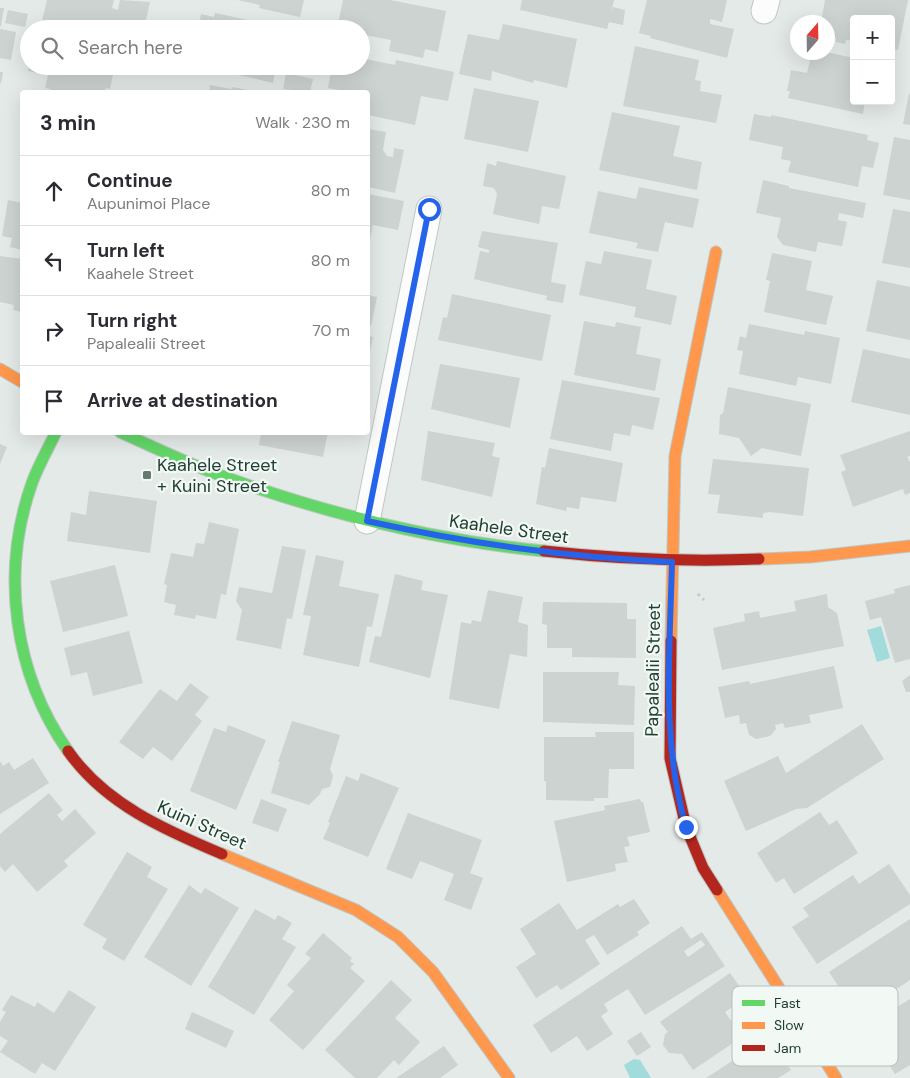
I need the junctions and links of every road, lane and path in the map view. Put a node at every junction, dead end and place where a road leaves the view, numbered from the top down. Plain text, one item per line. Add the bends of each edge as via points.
1 (429, 209) dead end
2 (716, 252) dead end
3 (0, 369) edge
4 (20, 381) edge
5 (55, 435) edge
6 (127, 435) edge
7 (367, 521) junction
8 (910, 546) edge
9 (672, 562) junction
10 (698, 594) dead end
11 (704, 600) dead end
12 (777, 986) edge
13 (828, 1066) edge
14 (509, 1078) edge
15 (836, 1078) edge

1 - 7 street
2 - 9 street, Papalealii Street via 676,449
3 - 4 street
5 - 14 street, Kuini Street via 29,489 18,532 13,577 17,625 26,669 60,740 95,781 153,824 356,910 398,937 433,972
6 - 7 street, Kaahele Street via 199,467
7 - 9 street, Kaahele Street via 448,539 519,550
8 - 9 street, Kaahele Street via 808,558
9 - 12 street, Papalealii Street via 669,738 674,783 686,827 703,868
10 - 11 path
13 - 15 street, Papalealii Street

